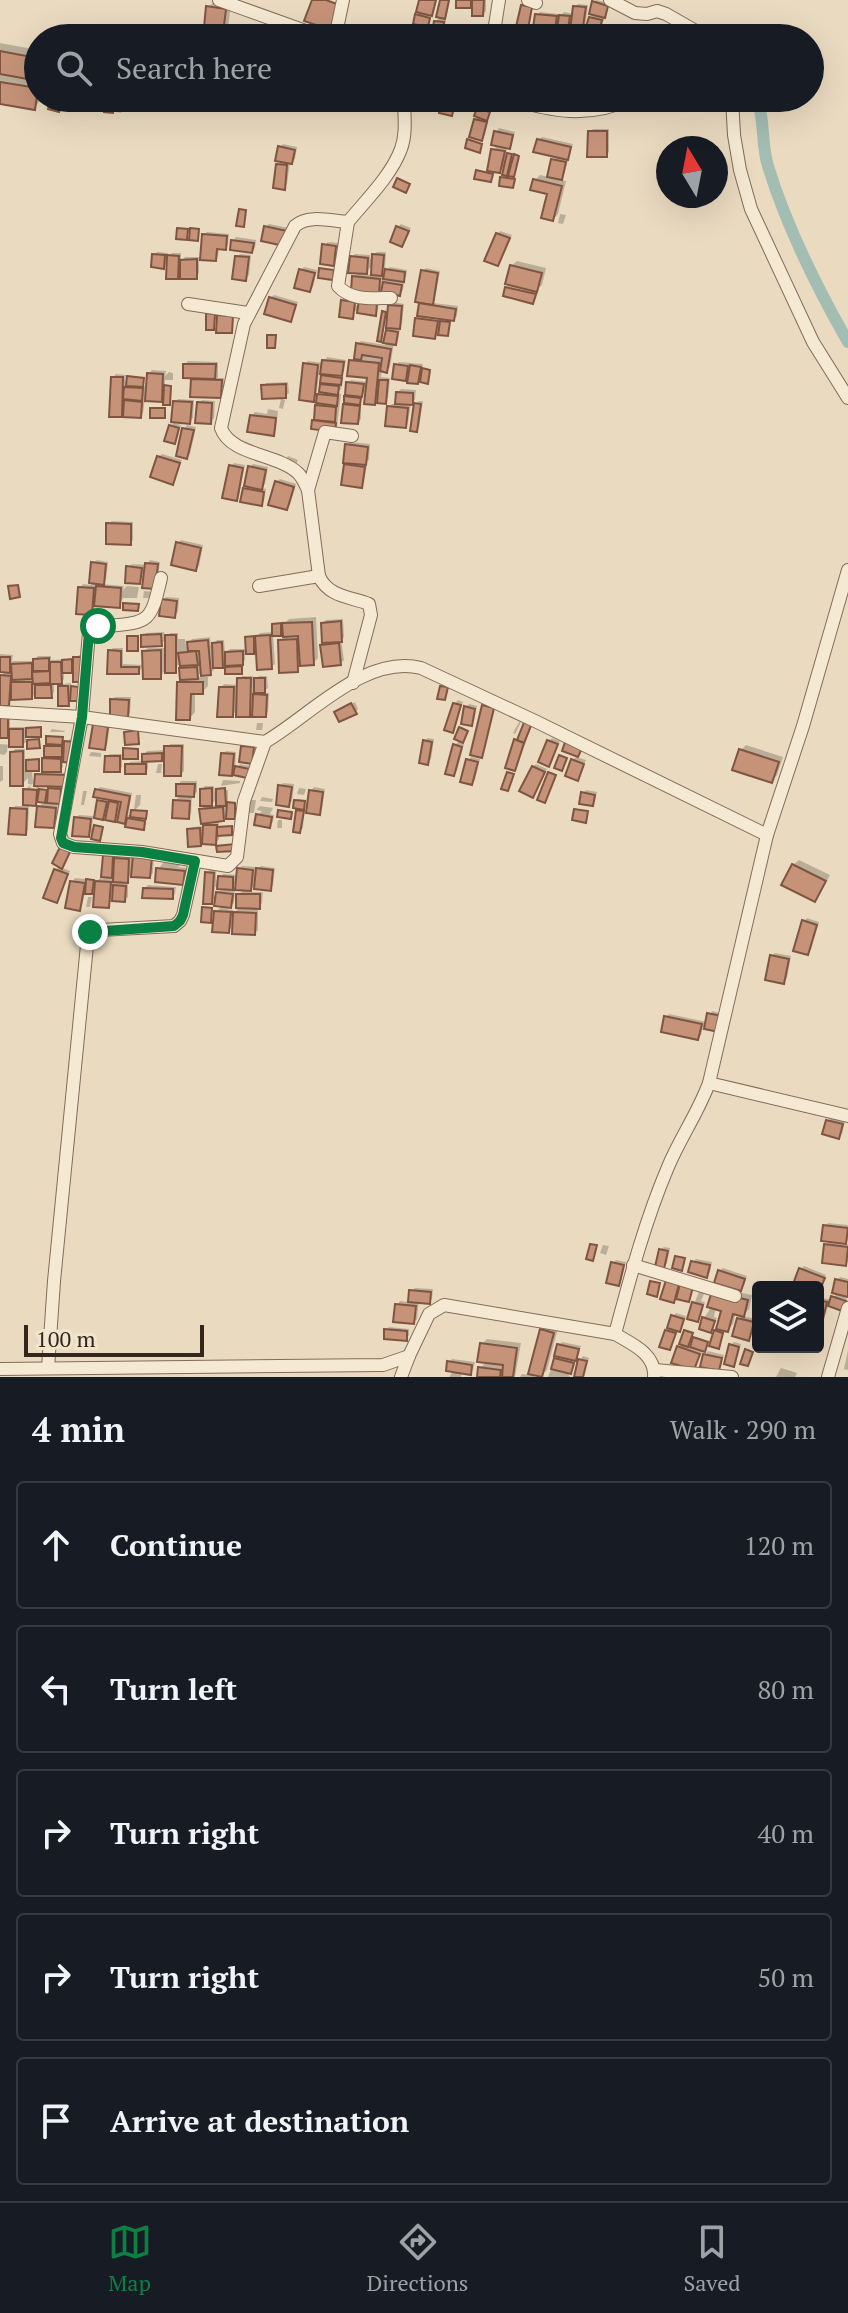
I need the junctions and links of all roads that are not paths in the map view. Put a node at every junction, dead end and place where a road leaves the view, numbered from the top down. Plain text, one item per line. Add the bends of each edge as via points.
1 (219, 0) edge
2 (343, 0) edge
3 (499, 0) edge
4 (610, 0) edge
5 (662, 9) edge
6 (286, 24) edge
7 (338, 24) edge
8 (495, 24) edge
9 (686, 24) edge
10 (404, 112) edge
11 (561, 112) edge
12 (583, 112) edge
13 (733, 112) edge
14 (348, 222) junction
15 (391, 298) dead end
16 (188, 304) dead end
17 (248, 313) junction
18 (848, 398) edge
19 (352, 436) dead end
20 (308, 490) junction
21 (848, 570) edge
22 (319, 576) junction
23 (161, 578) dead end
24 (259, 586) dead end
25 (353, 683) junction
26 (0, 712) edge
27 (82, 717) junction
28 (265, 742) junction
29 (767, 835) junction
30 (195, 861) junction
31 (709, 1083) junction
32 (848, 1116) edge
33 (633, 1265) junction
34 (735, 1296) dead end
35 (848, 1308) edge
36 (615, 1334) junction
37 (409, 1356) junction
38 (48, 1368) junction
39 (0, 1369) edge
40 (654, 1373) edge
41 (401, 1377) edge
42 (732, 1377) edge
43 (828, 1377) edge

1 - 6 street
2 - 7 street
3 - 8 street
4 - 5 street via 635,13
5 - 9 street
10 - 14 street via 401,149
11 - 12 street
13 - 18 street via 751,209 813,342
14 - 15 street via 338,286 363,298
14 - 17 street via 308,220 295,226
16 - 17 street
17 - 20 street via 223,415 224,438 296,471
19 - 20 street via 325,432
20 - 22 street
21 - 29 street
22 - 24 street
22 - 25 street via 327,589 372,609
23 - 27 street via 148,617 89,632
25 - 28 street
25 - 29 street via 394,666 421,668
26 - 27 street
27 - 28 street
27 - 30 street via 60,834 63,843
28 - 30 street via 244,801 237,857 224,866
29 - 31 street
30 - 38 street via 183,915 174,926 88,935
31 - 32 street
31 - 33 street via 666,1171
33 - 34 street
33 - 36 street
35 - 43 street
36 - 37 street via 444,1305 432,1309
36 - 40 street via 642,1350
37 - 38 street via 370,1366
37 - 41 street
38 - 39 street
40 - 42 street

